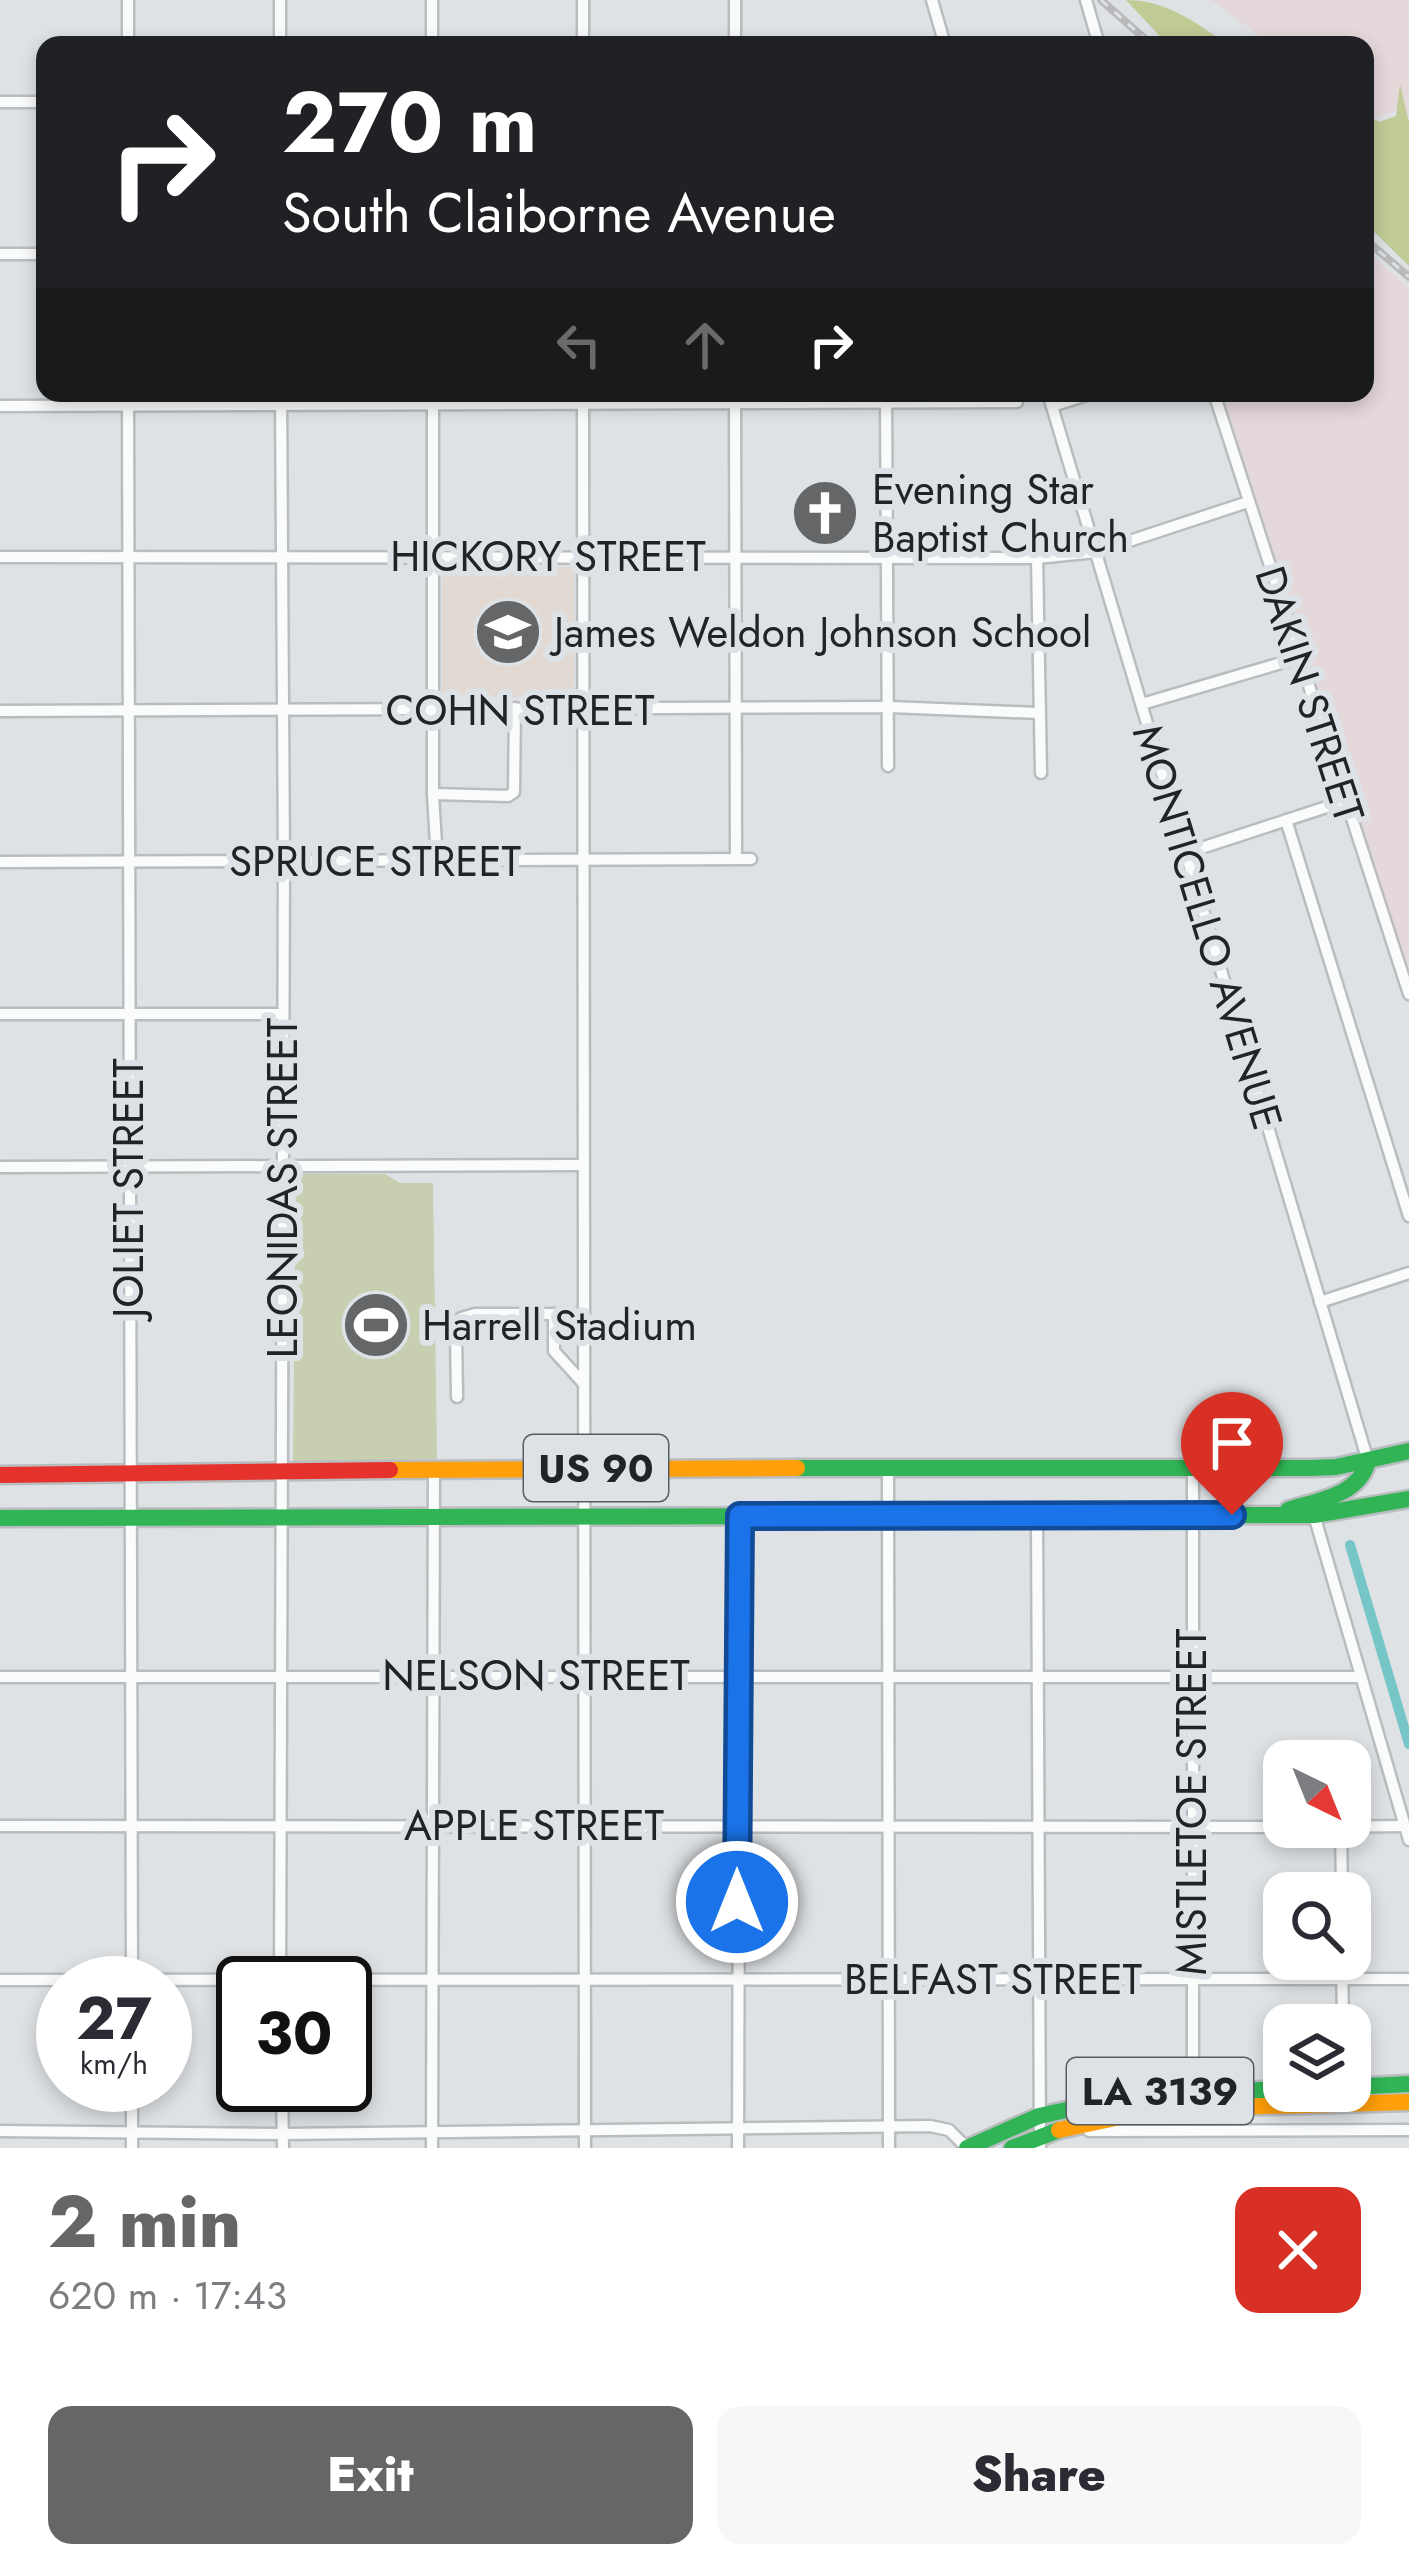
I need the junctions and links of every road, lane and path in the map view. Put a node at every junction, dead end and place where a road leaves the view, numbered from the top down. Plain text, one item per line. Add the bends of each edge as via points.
1 (128, 0) edge
2 (280, 0) edge
3 (432, 0) edge
4 (583, 0) edge
5 (735, 0) edge
6 (932, 0) edge
7 (1086, 0) edge
8 (128, 36) edge
9 (280, 36) edge
10 (432, 36) edge
11 (583, 36) edge
12 (735, 36) edge
13 (942, 36) edge
14 (1096, 36) edge
15 (0, 102) edge
16 (36, 102) edge
17 (0, 254) edge
18 (36, 254) edge
19 (73, 402) edge
20 (128, 402) edge
21 (281, 402) edge
22 (433, 402) edge
23 (584, 402) edge
24 (735, 402) edge
25 (887, 402) edge
26 (1051, 402) edge
27 (1217, 402) edge
28 (0, 406) edge
29 (1248, 502) junction
30 (1096, 552) junction
31 (584, 555) junction
32 (433, 556) junction
33 (735, 556) junction
34 (0, 557) edge
35 (128, 557) junction
36 (281, 557) junction
37 (887, 557) junction
38 (1037, 558) junction
39 (1298, 658) junction
40 (1142, 704) junction
41 (890, 707) junction
42 (735, 708) junction
43 (515, 709) junction
44 (584, 709) junction
45 (0, 711) edge
46 (128, 711) junction
47 (282, 711) junction
48 (433, 711) junction
49 (1039, 712) junction
50 (888, 766) dead end
51 (1041, 773) dead end
52 (434, 794) junction
53 (1345, 800) junction
54 (1286, 820) junction
55 (1186, 854) junction
56 (751, 859) dead end
57 (586, 860) junction
58 (736, 860) junction
59 (128, 861) junction
60 (284, 861) junction
61 (437, 861) junction
62 (0, 862) edge
63 (1409, 994) edge
64 (0, 1013) edge
65 (128, 1014) junction
66 (281, 1014) junction
67 (581, 1165) junction
68 (283, 1166) junction
69 (0, 1168) edge
70 (128, 1169) junction
71 (1409, 1216) edge
72 (1409, 1274) edge
73 (1320, 1302) junction
74 (554, 1314) junction
75 (583, 1314) junction
76 (584, 1384) junction
77 (457, 1397) dead end
78 (1409, 1451) edge
79 (1368, 1461) junction
80 (586, 1468) junction
81 (888, 1468) junction
82 (1193, 1468) junction
83 (434, 1469) junction
84 (282, 1473) junction
85 (129, 1474) junction
86 (0, 1475) edge
87 (1409, 1499) edge
88 (1191, 1515) junction
89 (1273, 1515) junction
90 (1314, 1515) junction
91 (434, 1516) junction
92 (586, 1516) junction
93 (740, 1516) junction
94 (888, 1516) junction
95 (281, 1517) junction
96 (1037, 1517) junction
97 (0, 1518) edge
98 (130, 1518) junction
99 (738, 1674) junction
100 (889, 1674) junction
101 (1040, 1674) junction
102 (1192, 1674) junction
103 (282, 1675) junction
104 (584, 1675) junction
105 (434, 1676) junction
106 (0, 1677) edge
107 (1360, 1677) junction
108 (130, 1678) junction
109 (280, 1824) junction
110 (586, 1825) junction
111 (737, 1825) junction
112 (889, 1825) junction
113 (1041, 1825) junction
114 (1192, 1825) junction
115 (0, 1826) edge
116 (1263, 1826) edge
117 (1405, 1826) junction
118 (129, 1827) junction
119 (434, 1827) junction
120 (1371, 1827) edge
121 (1409, 1840) edge
122 (131, 1956) edge
123 (280, 1956) edge
124 (1371, 1978) edge
125 (0, 1979) edge
126 (889, 1979) junction
127 (1040, 1979) junction
128 (1191, 1979) junction
129 (1263, 1979) edge
130 (1409, 1979) edge
131 (36, 1980) edge
132 (431, 1980) junction
133 (586, 1980) junction
134 (737, 1980) junction
135 (372, 1981) edge
136 (1193, 2063) dead end
137 (1409, 2084) edge
138 (1371, 2086) edge
139 (1263, 2089) edge
140 (1409, 2102) edge
141 (133, 2112) edge
142 (283, 2112) edge
143 (1039, 2116) junction
144 (888, 2129) junction
145 (584, 2130) junction
146 (738, 2130) junction
147 (1059, 2130) junction
148 (1409, 2130) edge
149 (0, 2131) edge
150 (432, 2131) junction
151 (1190, 2132) junction
152 (1345, 2132) junction
153 (133, 2133) junction
154 (283, 2134) junction
155 (1040, 2142) edge
156 (132, 2148) edge
157 (283, 2148) edge
158 (432, 2148) edge
159 (585, 2148) edge
160 (738, 2148) edge
161 (890, 2148) edge
162 (967, 2148) edge
163 (1012, 2148) edge
164 (1190, 2148) edge
165 (1345, 2148) edge

1 - 8 street
2 - 9 street
3 - 10 street
4 - 11 street
5 - 12 street
6 - 13 street
7 - 14 street
15 - 16 street
17 - 18 street
19 - 28 street
20 - 35 street, JOLIET STREET
21 - 36 street, LEONIDAS STREET
22 - 32 street
23 - 31 street
24 - 33 street
25 - 37 street
26 - 30 street, MONTICELLO AVENUE
27 - 29 street, DAKIN STREET
29 - 30 street, HICKORY STREET
29 - 39 street, DAKIN STREET
30 - 38 street, HICKORY STREET
30 - 40 street, MONTICELLO AVENUE
31 - 32 street, HICKORY STREET
31 - 33 street, HICKORY STREET
31 - 44 street
32 - 36 street, HICKORY STREET
32 - 48 street
33 - 37 street, HICKORY STREET
33 - 42 street
34 - 35 street, HICKORY STREET
35 - 36 street, HICKORY STREET
35 - 46 street, JOLIET STREET
36 - 47 street, LEONIDAS STREET
37 - 38 street, HICKORY STREET
37 - 41 street
38 - 49 street
39 - 40 street
39 - 53 street, DAKIN STREET
40 - 55 street, MONTICELLO AVENUE
41 - 42 street, COHN STREET
41 - 49 street, COHN STREET
41 - 50 street
42 - 44 street, COHN STREET
42 - 58 street
43 - 44 street, COHN STREET
43 - 48 street, COHN STREET
43 - 52 street via 512,794
44 - 57 street
45 - 46 street, COHN STREET
46 - 47 street, COHN STREET
46 - 59 street, JOLIET STREET
47 - 48 street, COHN STREET
47 - 60 street, LEONIDAS STREET
48 - 52 street
49 - 51 street
52 - 61 street
53 - 54 street
53 - 63 street, DAKIN STREET
54 - 55 street
54 - 71 street
55 - 73 street, MONTICELLO AVENUE
56 - 58 street, SPRUCE STREET
57 - 58 street, SPRUCE STREET
57 - 61 street, SPRUCE STREET
57 - 67 street
59 - 60 street, SPRUCE STREET
59 - 62 street, SPRUCE STREET
59 - 65 street, JOLIET STREET
60 - 61 street, SPRUCE STREET
60 - 66 street, LEONIDAS STREET
64 - 65 street
65 - 66 street
65 - 70 street, JOLIET STREET
66 - 68 street, LEONIDAS STREET
67 - 68 street
67 - 75 street
68 - 70 street
68 - 84 street, LEONIDAS STREET
69 - 70 street
70 - 85 street, JOLIET STREET
72 - 73 street
73 - 79 street, MONTICELLO AVENUE
74 - 75 street
74 - 76 street via 554,1351
74 - 77 street via 461,1318
75 - 76 street
76 - 80 street
78 - 79 main road, US 90
79 - 82 main road, US 90
79 - 89 main road via 1357,1485
80 - 81 main road, US 90
80 - 83 main road, US 90
80 - 92 street
81 - 82 main road, US 90
81 - 94 street
82 - 88 street, MISTLETOE STREET
83 - 84 main road, US 90
83 - 91 street
84 - 85 main road, US 90
84 - 95 street, LEONIDAS STREET
85 - 86 main road, US 90
85 - 98 street, JOLIET STREET
87 - 90 main road, US 90
88 - 89 main road, US 90
88 - 96 main road, US 90
88 - 102 street, MISTLETOE STREET
89 - 90 main road, US 90
90 - 107 street
91 - 92 main road, US 90
91 - 95 main road, US 90
91 - 105 street
92 - 93 main road, US 90
92 - 104 street
93 - 94 main road, US 90
93 - 99 street
94 - 96 main road, US 90
94 - 100 street
95 - 98 main road, US 90
95 - 103 street, LEONIDAS STREET
96 - 101 street
97 - 98 main road, US 90
98 - 108 street, JOLIET STREET
99 - 100 street, NELSON STREET
99 - 104 street, NELSON STREET
99 - 111 street
100 - 101 street, NELSON STREET
100 - 112 street
101 - 102 street, NELSON STREET
101 - 113 street
102 - 107 street, NELSON STREET
102 - 114 street, MISTLETOE STREET
103 - 105 street, NELSON STREET
103 - 108 street, NELSON STREET
103 - 109 street, LEONIDAS STREET
104 - 105 street, NELSON STREET
104 - 110 street
105 - 119 street
106 - 108 street, NELSON STREET
107 - 117 street
108 - 118 street, JOLIET STREET
109 - 118 street, APPLE STREET
109 - 119 street, APPLE STREET
109 - 123 street, LEONIDAS STREET
110 - 111 street, APPLE STREET
110 - 119 street, APPLE STREET
110 - 133 street
111 - 112 street, APPLE STREET
111 - 134 street
112 - 113 street, APPLE STREET
112 - 126 street
113 - 114 street, APPLE STREET
113 - 127 street
114 - 116 street, APPLE STREET
114 - 128 street, MISTLETOE STREET
115 - 118 street, APPLE STREET
117 - 120 street
117 - 121 street
118 - 122 street, JOLIET STREET
119 - 132 street
124 - 130 street, BELFAST STREET
125 - 131 street, BELFAST STREET
126 - 127 street, BELFAST STREET
126 - 134 street, BELFAST STREET
126 - 144 street
127 - 128 street, BELFAST STREET
127 - 143 street
128 - 129 street, BELFAST STREET
128 - 136 street, MISTLETOE STREET
132 - 133 street, BELFAST STREET
132 - 135 street, BELFAST STREET
132 - 150 street
133 - 134 street, BELFAST STREET
133 - 145 street
134 - 146 street
137 - 138 main road
139 - 143 main road, LA 3139 via 1143,2092
140 - 147 main road, LA 3139 via 1158,2109
141 - 153 street
142 - 154 street
143 - 155 street
143 - 162 main road, LA 3139
144 - 146 street
144 - 161 street
144 - 162 street via 941,2127
145 - 146 street
145 - 150 street
145 - 159 street
146 - 160 street
147 - 151 street
147 - 155 main road, LA 3139
148 - 152 street
149 - 153 street
150 - 154 street
150 - 158 street
151 - 152 street
151 - 164 street
152 - 165 street
153 - 154 street
153 - 156 street
154 - 157 street
155 - 163 main road, LA 3139

